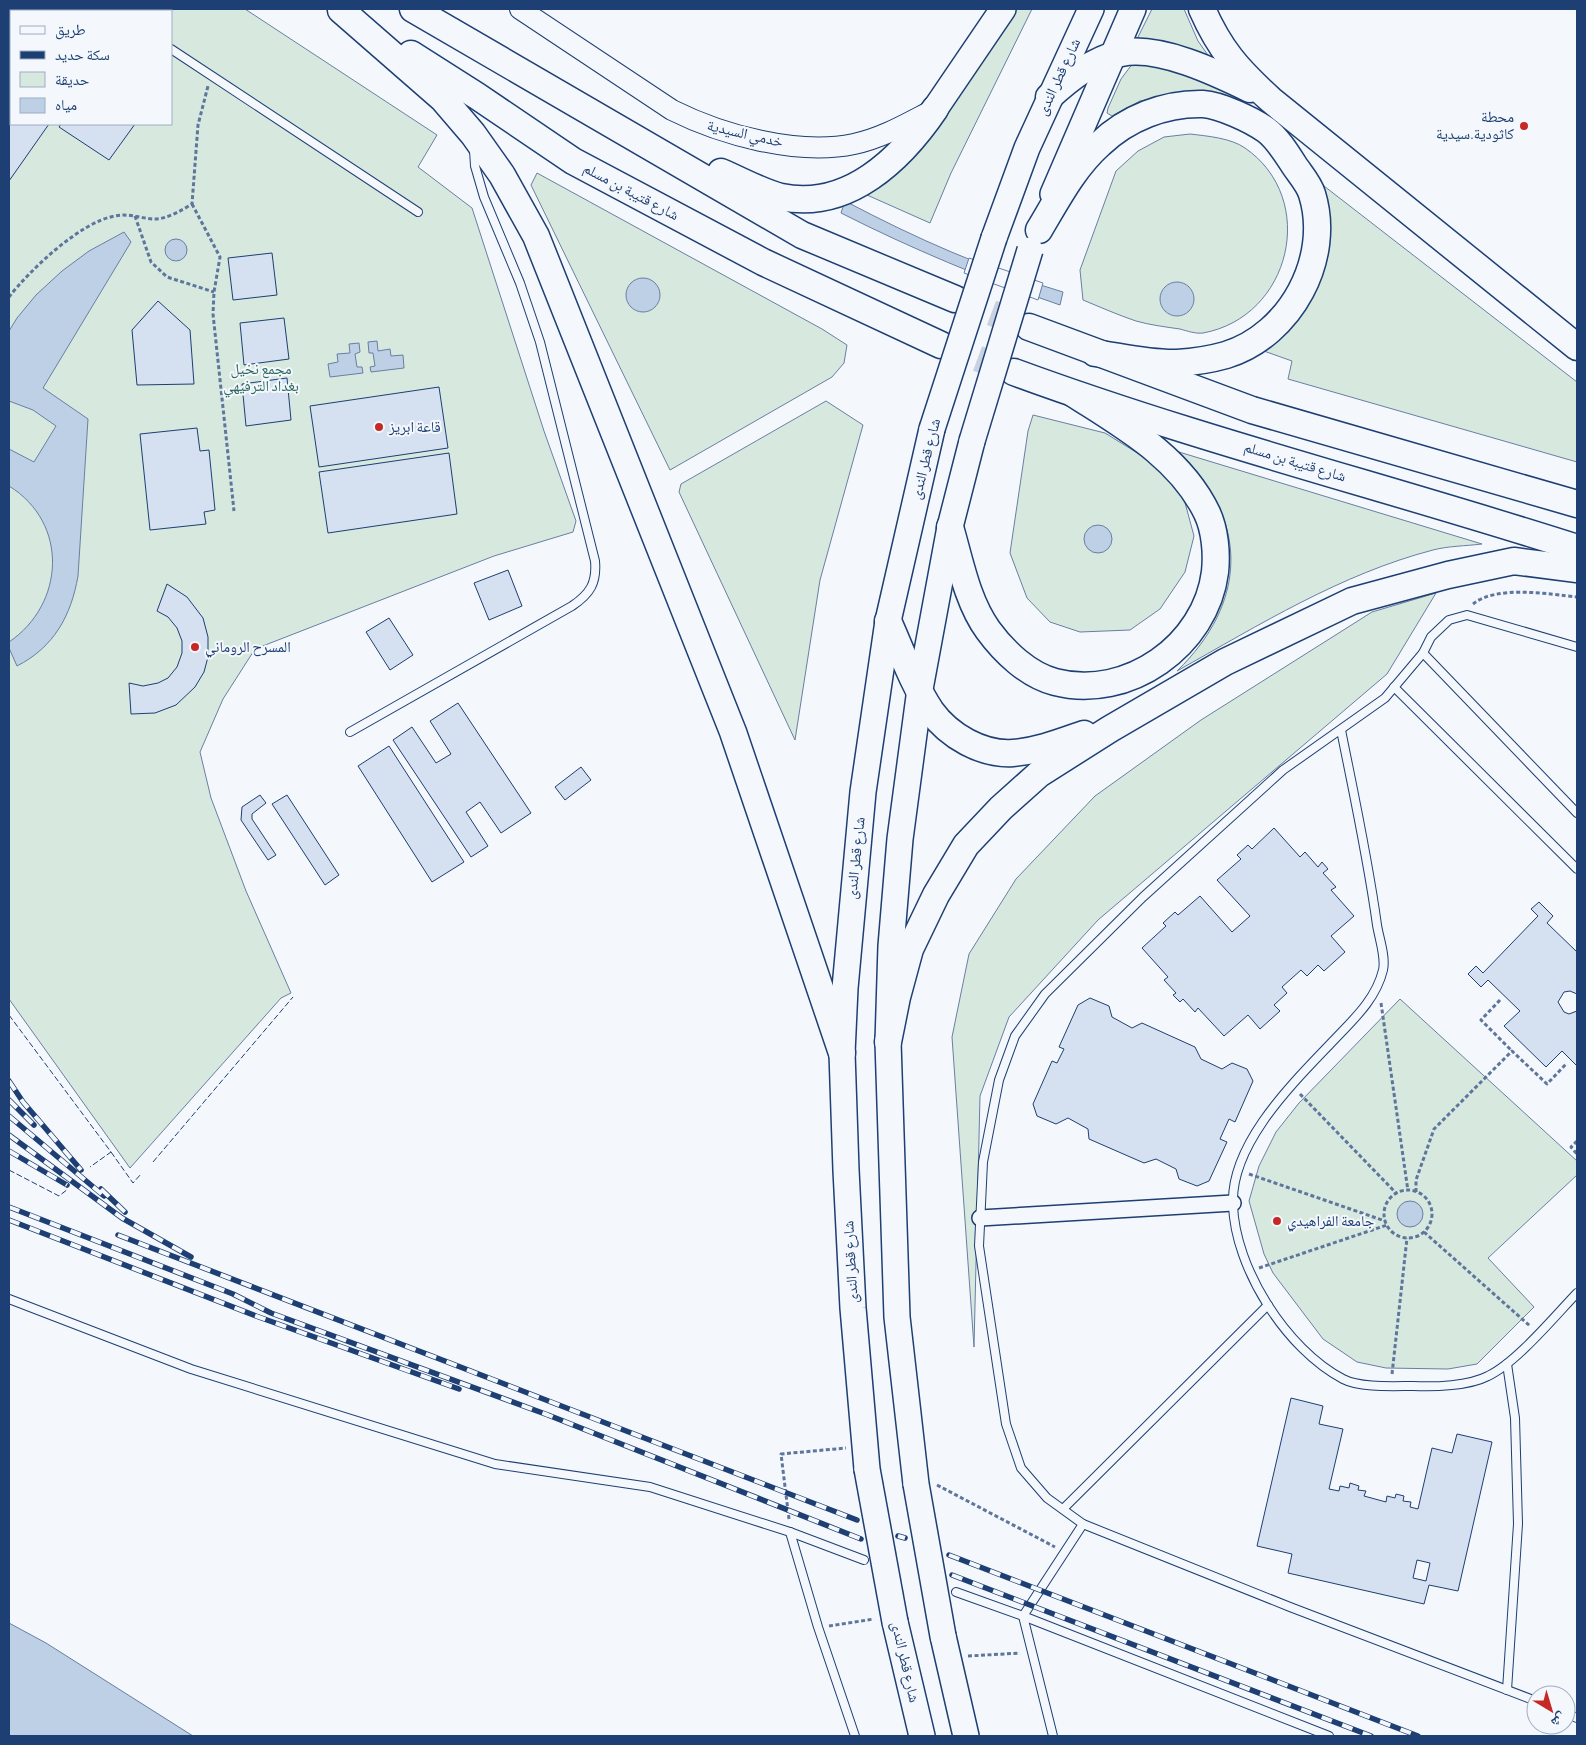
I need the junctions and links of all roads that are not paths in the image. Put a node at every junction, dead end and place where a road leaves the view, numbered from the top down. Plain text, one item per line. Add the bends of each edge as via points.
1 (413, 9) edge
2 (520, 9) edge
3 (1003, 9) edge
4 (1091, 9) edge
5 (1133, 9) edge
6 (1202, 9) edge
7 (340, 10) edge
8 (172, 50) edge
9 (1112, 57) junction
10 (1049, 97) junction
11 (1271, 100) junction
12 (935, 109) junction
13 (626, 133) junction
14 (473, 134) junction
15 (418, 212) dead end
16 (1035, 240) junction
17 (955, 299) tunnel mouth
18 (1029, 327) tunnel mouth
19 (941, 345) tunnel mouth
20 (1577, 347) edge
21 (1095, 353) junction
22 (1014, 372) tunnel mouth
23 (1074, 394) junction
24 (1577, 504) edge
25 (950, 528) junction
26 (1577, 548) edge
27 (1577, 569) edge
28 (888, 621) junction
29 (1577, 647) edge
30 (1423, 653) junction
31 (1394, 686) junction
32 (920, 689) junction
33 (1127, 719) junction
34 (1341, 730) junction
35 (350, 732) dead end
36 (1577, 813) edge
37 (1577, 869) edge
38 (888, 1042) junction
39 (842, 1053) junction
40 (1232, 1203) junction
41 (980, 1218) junction
42 (1577, 1293) edge
43 (9, 1299) edge
44 (1268, 1305) junction
45 (1507, 1364) junction
46 (1063, 1509) junction
47 (1083, 1524) junction
48 (790, 1532) junction
49 (864, 1560) dead end
50 (956, 1592) dead end
51 (1023, 1616) junction
52 (1507, 1690) junction
53 (1526, 1697) edge
54 (855, 1736) edge
55 (922, 1736) edge
56 (966, 1736) edge
57 (1054, 1736) edge
58 (1328, 1736) edge

1 - 13 highway
2 - 12 street, خدمي السيدية via 672,110 728,132 766,141 829,147 876,138
3 - 12 main road
4 - 10 main road, شارع قطر الندى
5 - 9 main road
6 - 11 highway via 1220,45 1238,70
7 - 14 highway via 443,99
7 - 19 highway, شارع قتيبة بن مسلم via 573,161 763,262
8 - 15 lane
9 - 10 highway via 1071,77
9 - 11 highway via 1137,52 1173,58 1216,72
9 - 16 main road
10 - 28 main road, شارع قطر الندى, bridge via 1001,214 932,429
11 - 20 highway
12 - 13 highway via 889,164 856,187 828,197 800,200 780,196
13 - 17 highway via 802,235
14 - 35 lane via 476,166 484,197 520,283 540,342 596,575 593,588 584,599
14 - 39 highway via 502,174 536,236 566,309 733,732
16 - 21 highway via 1073,174 1099,144 1130,120 1160,110 1204,104 1231,112 1267,130 1290,158 1312,194 1318,237 1307,280 1284,316 1259,338 1227,355 1178,363
16 - 25 main road, bridge via 972,441
18 - 21 highway
21 - 24 highway via 1252,410
22 - 23 highway, شارع قتيبة بن مسلم
23 - 25 highway via 1138,435 1181,472 1208,514 1217,554 1212,593 1194,629 1162,662 1126,678 1093,686 1055,682 1019,664 987,629 969,592
23 - 26 highway, شارع قتيبة بن مسلم
25 - 32 main road
27 - 33 highway via 1514,561 1352,601 1225,662
28 - 32 highway
28 - 39 main road, شارع قطر الندى via 855,857
29 - 30 lane via 1467,616 1449,620 1431,636
30 - 31 lane
30 - 36 lane
31 - 34 lane via 1384,698
31 - 37 lane
32 - 33 highway via 932,711 959,738 986,750 1013,753 1054,745
32 - 38 main road via 894,893
33 - 38 highway via 1040,774 966,845 910,948
34 - 40 lane via 1384,967 1375,994 1291,1086 1256,1130 1238,1171
34 - 41 lane via 1283,770 1143,897 1045,994 1015,1036 999,1080 983,1162
38 - 56 main road, bridge via 897,1317 927,1484 943,1636
39 - 55 main road, شارع قطر الندى, bridge via 853,1308 884,1621
40 - 41 street
40 - 44 lane via 1249,1271
41 - 46 lane via 979,1246 1006,1424 1021,1468 1047,1498
42 - 45 lane
43 - 48 lane via 191,1369 496,1464 650,1487
44 - 45 lane via 1302,1347 1344,1380 1437,1387 1487,1377
44 - 46 lane
45 - 52 lane via 1515,1418 1518,1524
46 - 47 lane
47 - 51 lane
47 - 52 lane
48 - 49 lane
48 - 54 lane
50 - 51 lane
51 - 57 lane
51 - 58 lane
52 - 53 lane

